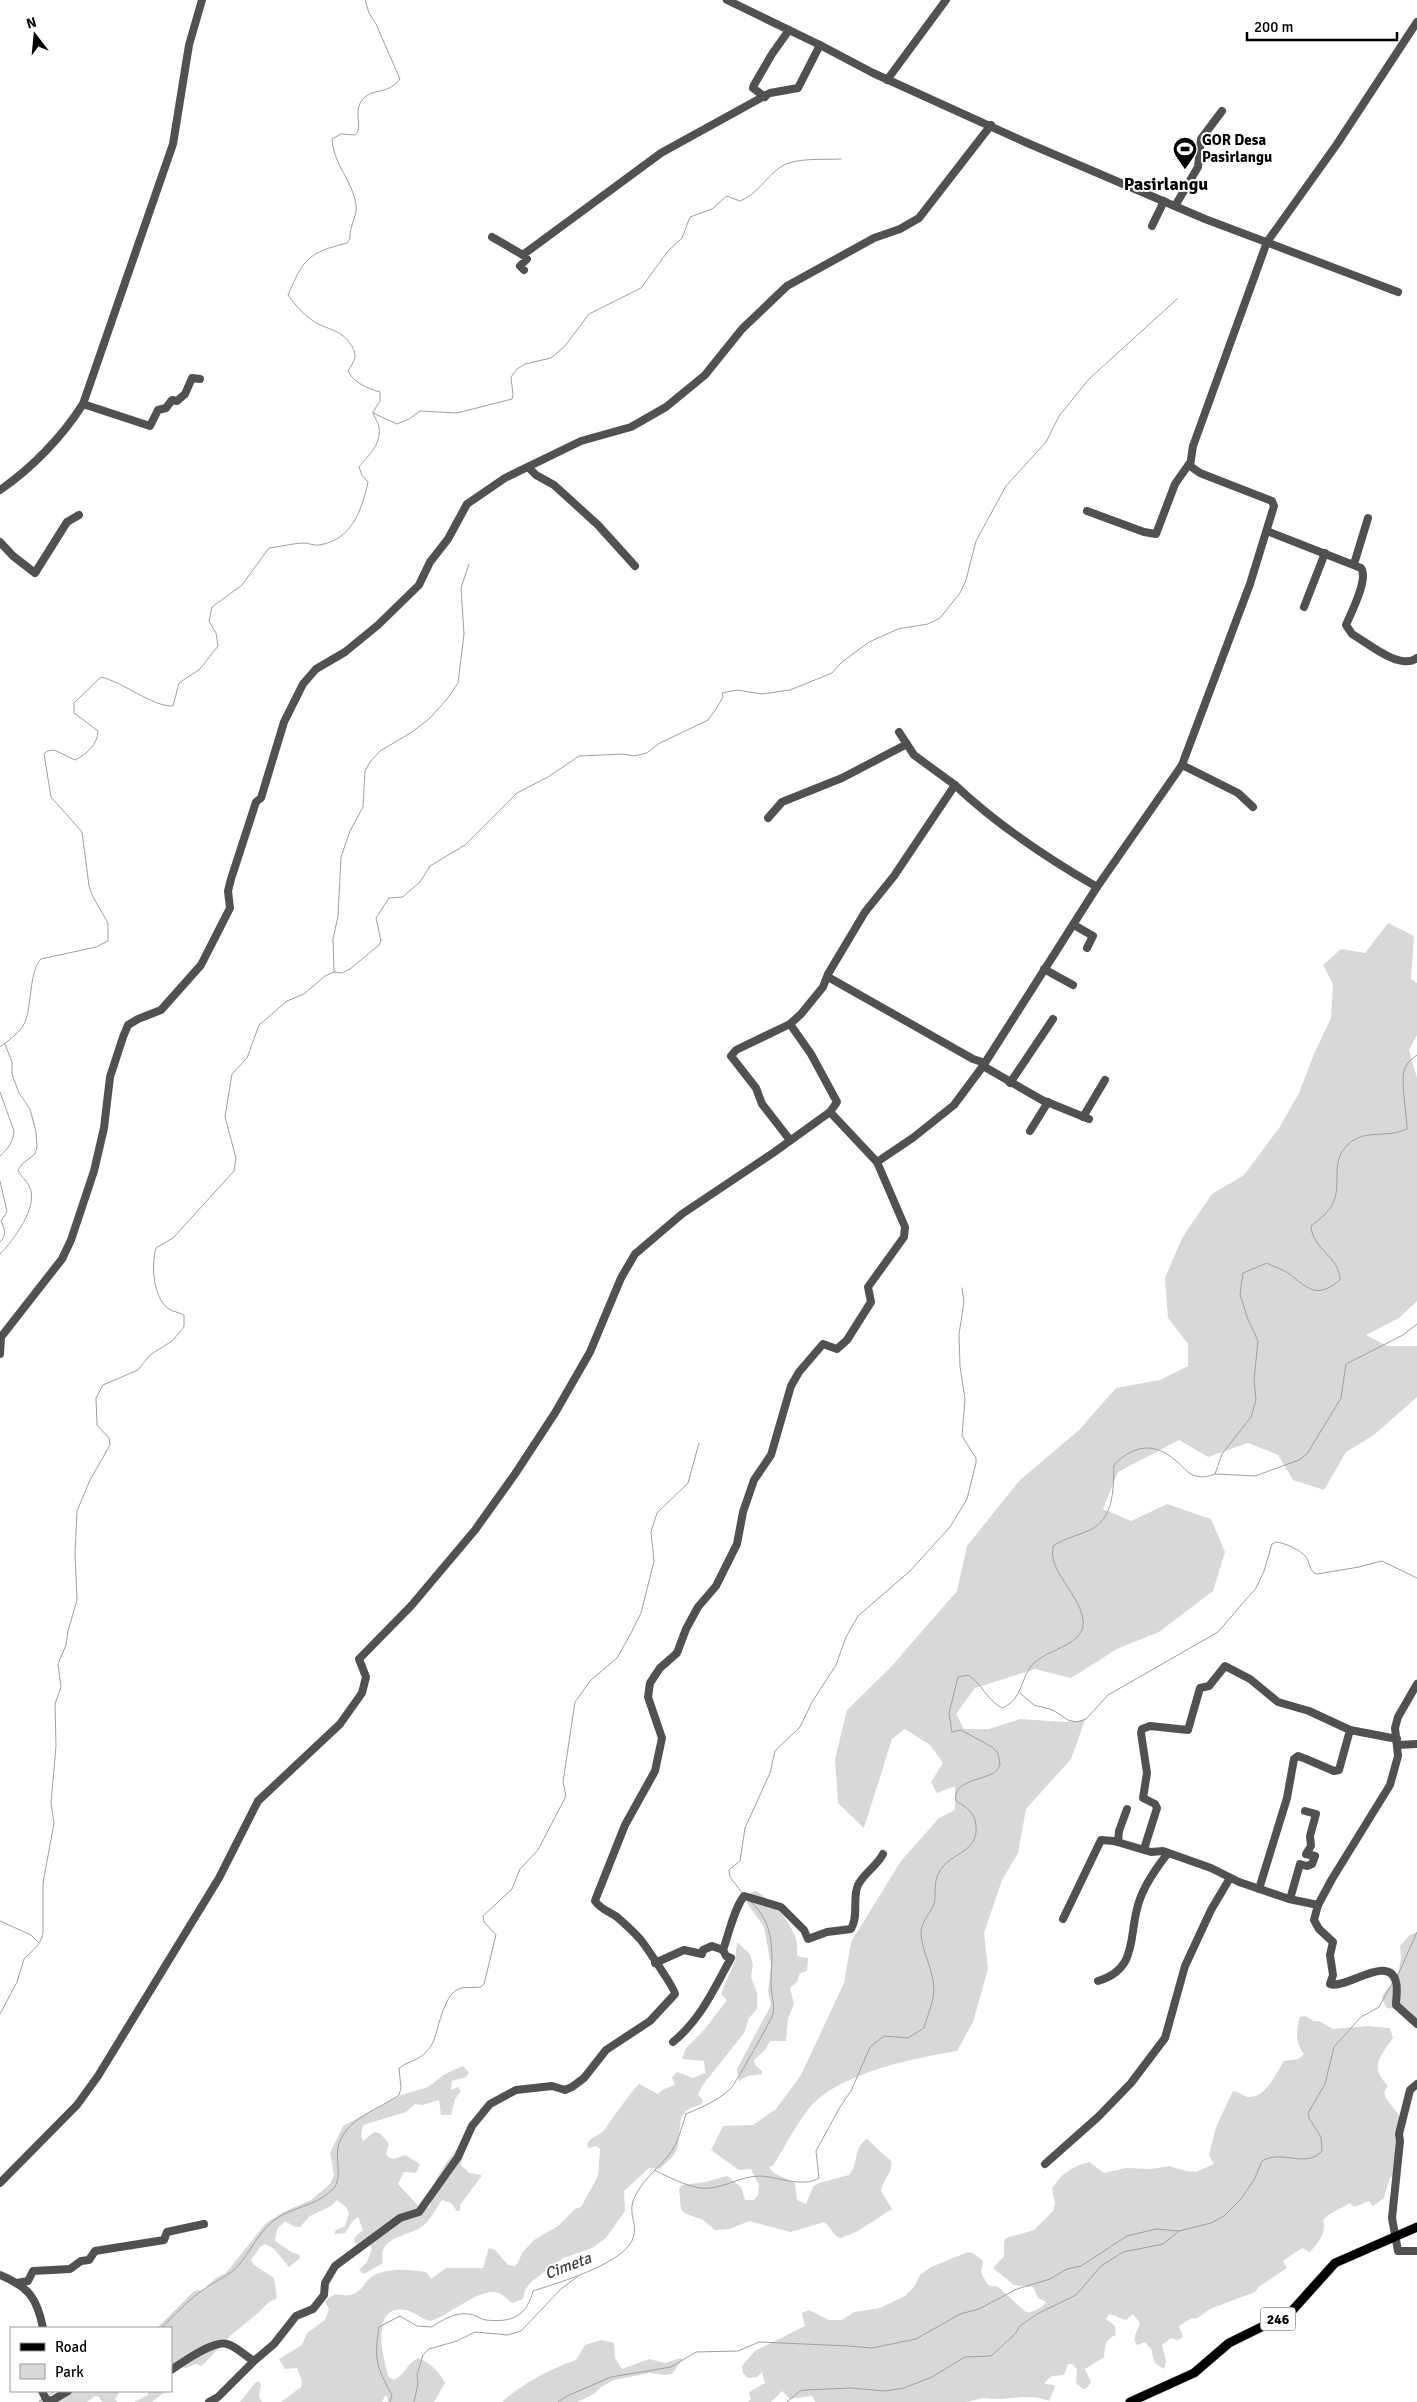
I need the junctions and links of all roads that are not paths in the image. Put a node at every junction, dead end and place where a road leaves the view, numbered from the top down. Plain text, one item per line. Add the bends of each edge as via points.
1 (202, 0) edge
2 (727, 0) edge
3 (946, 0) edge
4 (1417, 22) edge
5 (789, 30) junction
6 (820, 45) junction
7 (887, 80) junction
8 (765, 97) junction
9 (1222, 111) dead end
10 (991, 126) junction
11 (1164, 202) junction
12 (1175, 206) junction
13 (1152, 226) dead end
14 (492, 237) dead end
15 (1268, 242) junction
16 (523, 255) junction
17 (524, 270) dead end
18 (1398, 292) dead end
19 (200, 379) dead end
20 (83, 404) junction
21 (1189, 464) junction
22 (528, 467) junction
23 (0, 490) edge
24 (1087, 511) dead end
25 (79, 515) dead end
26 (1368, 518) dead end
27 (1267, 531) junction
28 (0, 542) edge
29 (1325, 553) junction
30 (1354, 564) junction
31 (635, 566) dead end
32 (1304, 607) dead end
33 (1417, 658) edge
34 (899, 732) dead end
35 (907, 744) junction
36 (1182, 765) junction
37 (955, 785) junction
38 (1253, 807) dead end
39 (768, 818) dead end
40 (1098, 886) junction
41 (1074, 925) junction
42 (1087, 948) dead end
43 (1044, 969) junction
44 (828, 977) junction
45 (1072, 985) dead end
46 (1053, 1019) dead end
47 (790, 1024) junction
48 (984, 1064) junction
49 (1106, 1080) dead end
50 (1010, 1083) junction
51 (1048, 1102) junction
52 (830, 1112) junction
53 (1030, 1131) dead end
54 (790, 1140) junction
55 (877, 1162) junction
56 (0, 1354) edge
57 (1417, 1684) edge
58 (1350, 1730) junction
59 (1398, 1742) junction
60 (1417, 1744) edge
61 (1127, 1809) dead end
62 (1305, 1811) dead end
63 (1118, 1842) junction
64 (1144, 1849) junction
65 (1168, 1852) junction
66 (884, 1854) dead end
67 (1230, 1878) junction
68 (1259, 1889) junction
69 (1290, 1899) junction
70 (1318, 1905) junction
71 (1062, 1919) dead end
72 (724, 1950) junction
73 (655, 1963) junction
74 (1098, 1981) dead end
75 (1417, 2024) edge
76 (672, 2042) dead end
77 (1417, 2084) edge
78 (1045, 2164) dead end
79 (0, 2184) edge
80 (204, 2224) dead end
81 (1417, 2227) edge
82 (1394, 2237) junction
83 (1417, 2251) edge
84 (0, 2275) edge
85 (17, 2283) junction
86 (43, 2327) edge
87 (254, 2361) junction
88 (172, 2369) edge
89 (42, 2392) edge
90 (66, 2392) edge
91 (220, 2399) edge
92 (209, 2402) edge
93 (1130, 2402) edge

1 - 20 street via 189,45 174,144
2 - 5 street
3 - 7 street
4 - 15 street
5 - 6 street
5 - 8 street via 754,85 753,88
6 - 7 street
6 - 8 street via 801,86
7 - 10 street
8 - 16 street via 645,163
9 - 12 street via 1201,139 1198,167
10 - 11 street
10 - 22 street via 926,212 787,286 742,329 704,375 666,408 631,427 580,441
11 - 12 street
11 - 13 street
12 - 15 street
14 - 16 street
15 - 18 street
15 - 21 street
16 - 17 street via 527,259 520,266
19 - 20 street via 192,378 185,394 158,410 150,426
20 - 23 street via 69,425 37,459
21 - 24 street via 1175,484 1156,534
21 - 27 street via 1200,472 1272,501 1274,508
22 - 31 street via 554,485
22 - 56 street via 467,504 448,539 430,562 420,585 378,625 344,652 316,668 303,684 284,722 261,798 256,802 242,844 228,891 230,908 192,976 161,1010 128,1026 110,1077 104,1128 94,1171 66,1251 4,1332
25 - 28 street via 67,522 35,572 19,562
26 - 30 street
27 - 29 street
27 - 36 street
29 - 30 street
29 - 32 street
30 - 33 street via 1364,573 1347,629 1398,662
34 - 35 street
35 - 37 street via 914,755
35 - 39 street via 842,778 782,802
36 - 38 street via 1238,794
36 - 40 street
37 - 40 street via 1012,833
37 - 44 street via 894,876 865,912
40 - 41 street
41 - 42 street via 1094,936
41 - 43 street
43 - 45 street
43 - 48 street
44 - 47 street via 819,993
44 - 48 street
46 - 50 street
47 - 52 street via 811,1054 837,1102
47 - 54 street via 736,1050 731,1056
48 - 50 street
48 - 55 street via 954,1105
49 - 51 street via 1086,1118
50 - 51 street
51 - 53 street
52 - 54 street
52 - 55 street
54 - 79 street via 682,1214 635,1254 621,1278 590,1352 555,1414 515,1474 475,1530 416,1600 359,1658 366,1677 362,1694 352,1710 258,1801 219,1878 98,2076 77,2104
55 - 73 street via 905,1227 904,1237 868,1287 872,1302 847,1340 837,1350 823,1344 799,1372 771,1455 754,1480 737,1544 716,1586 698,1607 677,1653 660,1668 648,1688 662,1738 655,1771 625,1826 595,1901 634,1933
57 - 59 street via 1398,1717 1395,1728
58 - 59 street
58 - 64 street via 1309,1711 1273,1700 1250,1678 1225,1666 1209,1686 1200,1688 1188,1730 1150,1726 1142,1729 1147,1773 1143,1798 1157,1808
58 - 68 street via 1338,1770 1301,1757 1294,1758 1287,1798
59 - 60 street
59 - 70 street via 1398,1756 1390,1785
61 - 63 street
62 - 69 street via 1316,1814 1310,1836 1311,1846 1306,1854 1315,1856 1312,1864 1300,1864
63 - 64 street
63 - 71 street via 1098,1842
64 - 65 street
65 - 67 street
65 - 74 street via 1140,1899 1125,1965 1115,1974
66 - 72 street via 857,1887 851,1929 827,1932 808,1939 804,1930 781,1907 744,1896 733,1915
67 - 68 street
67 - 78 street via 1184,1966 1165,2038 1124,2090
68 - 69 street
69 - 70 street
70 - 75 street via 1314,1922 1333,1942 1330,1984 1338,1985 1378,1971 1389,1972 1396,1982 1396,2005
72 - 73 street via 712,1946 702,1954 684,1950
72 - 76 street via 731,1958 719,1984 698,2018
73 - 87 street via 676,1992 650,2021 612,2044 584,2078 572,2087 565,2090 552,2086 516,2090 490,2104 472,2126 458,2157 419,2212 400,2218 335,2266 325,2283 324,2295 313,2309 296,2316 274,2344
77 - 82 street via 1410,2090 1399,2134 1392,2218
80 - 85 street via 167,2232 164,2240 95,2251 89,2260 81,2261 70,2269 33,2271 28,2281
81 - 82 main road, 246
82 - 83 street via 1398,2251
82 - 93 main road, 246 via 1335,2263 1290,2313 1229,2343 1197,2372
84 - 85 street
85 - 86 street via 36,2302
87 - 88 street via 224,2343 197,2353
87 - 91 street
89 - 90 street via 51,2401
91 - 92 street

